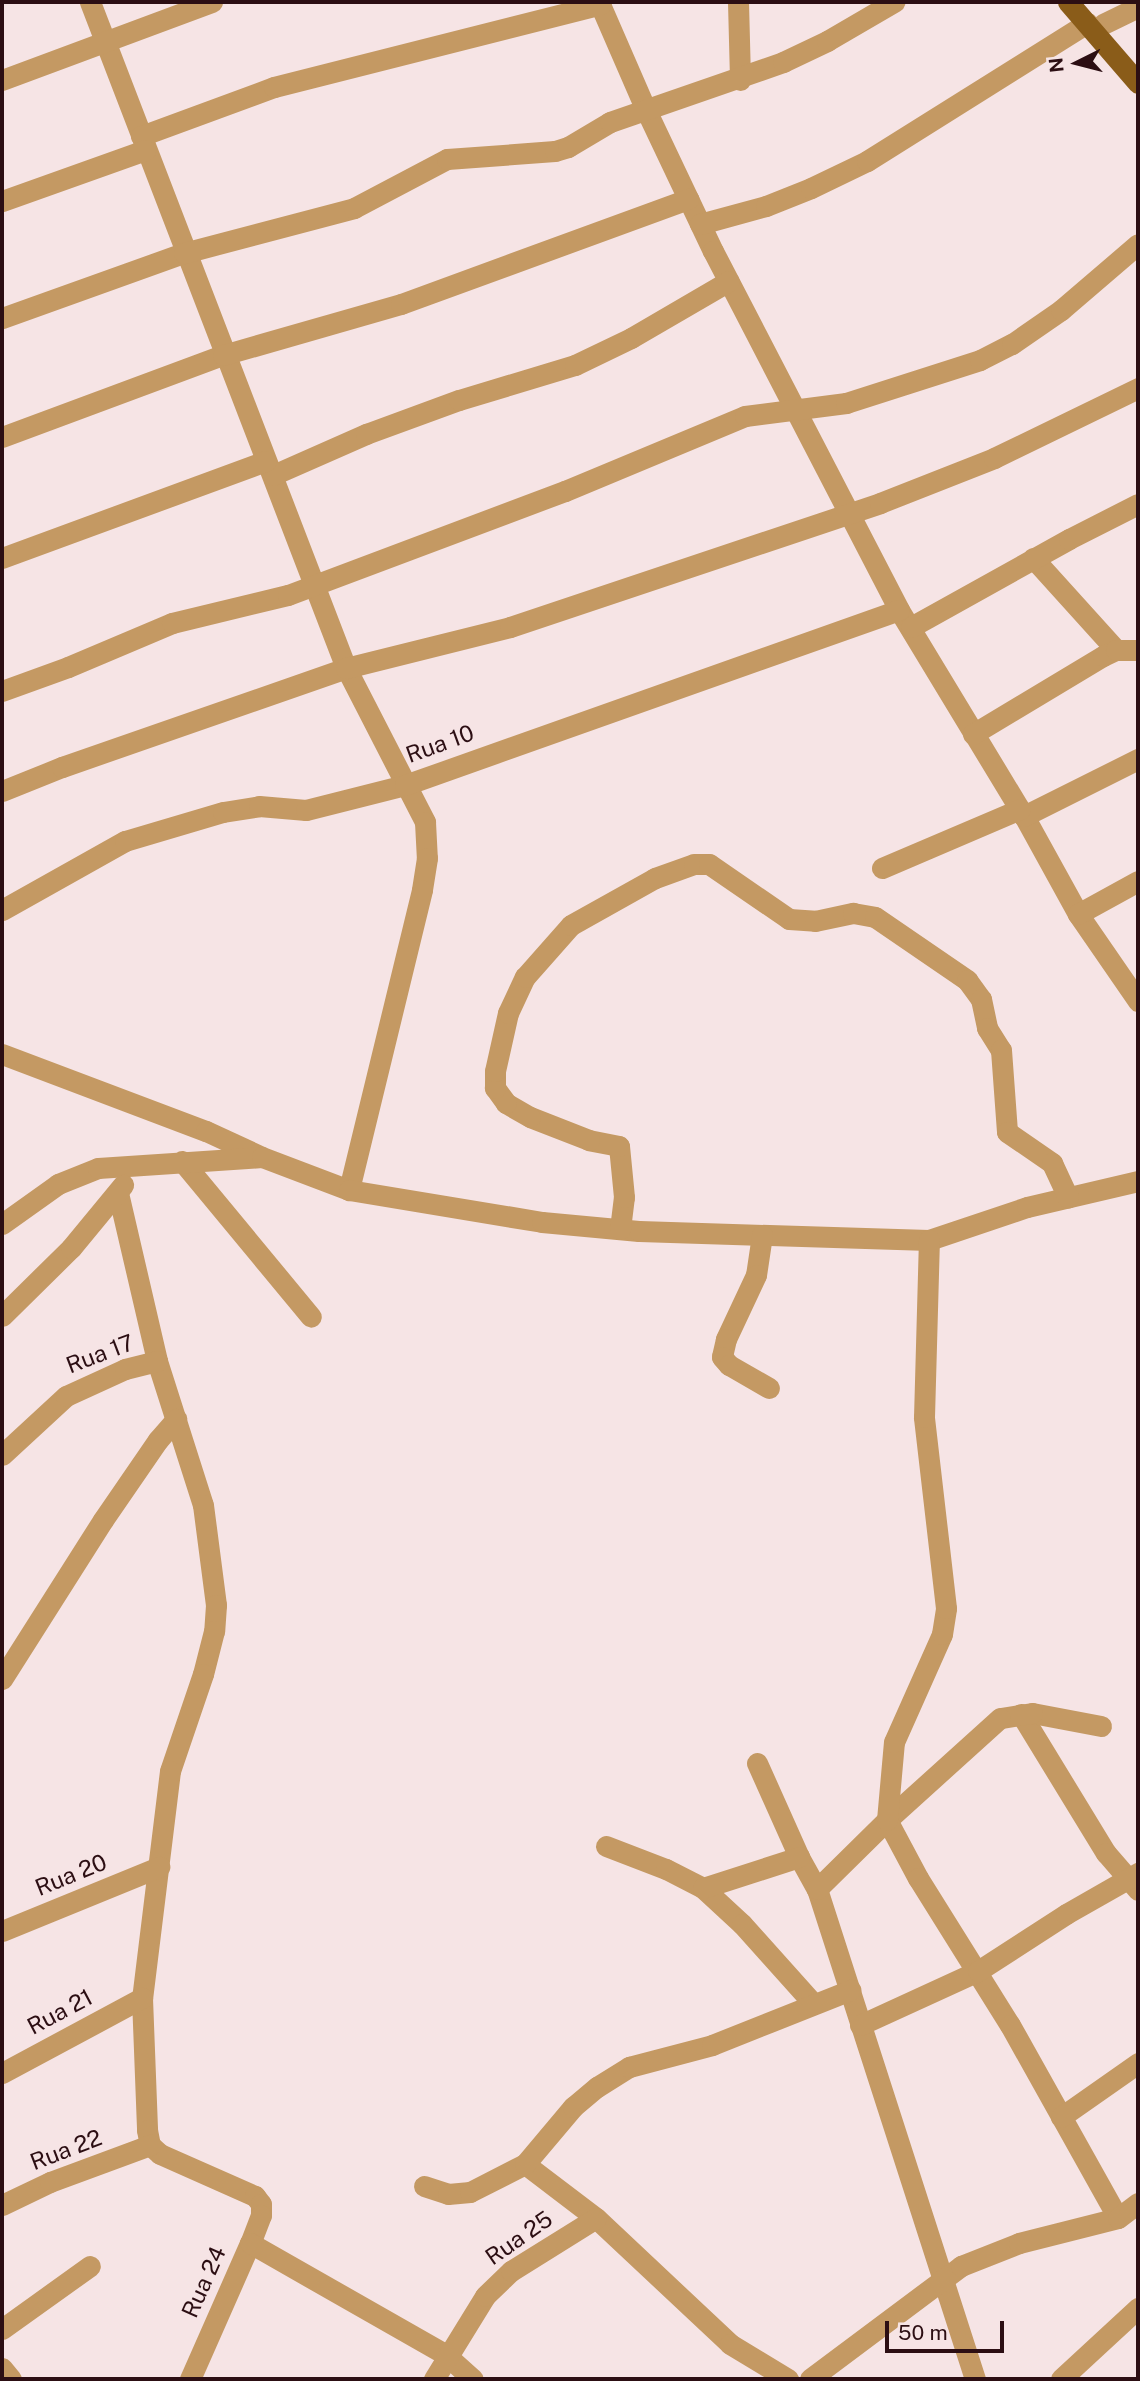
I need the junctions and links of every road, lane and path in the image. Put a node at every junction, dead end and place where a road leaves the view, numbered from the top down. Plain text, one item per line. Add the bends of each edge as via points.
1 (90, 2) edge
2 (212, 2) edge
3 (738, 2) edge
4 (894, 2) edge
5 (1068, 2) edge
6 (1084, 2) edge
7 (600, 3) edge
8 (1138, 7) edge
9 (1095, 24) junction
10 (105, 42) junction
11 (1138, 64) edge
12 (2, 80) edge
13 (740, 80) junction
14 (1138, 83) edge
15 (646, 110) junction
16 (143, 143) junction
17 (688, 199) junction
18 (2, 201) edge
19 (700, 224) junction
20 (1138, 244) edge
21 (184, 253) junction
22 (729, 281) junction
23 (2, 318) edge
24 (223, 355) junction
25 (1138, 388) edge
26 (797, 411) junction
27 (2, 436) edge
28 (270, 468) junction
29 (1138, 504) edge
30 (850, 514) junction
31 (2, 558) edge
32 (1033, 558) junction
33 (314, 583) junction
34 (905, 618) junction
35 (1116, 650) junction
36 (1138, 650) edge
37 (346, 668) junction
38 (2, 691) edge
39 (973, 734) junction
40 (1138, 759) edge
41 (405, 785) junction
42 (2, 791) edge
43 (1022, 813) junction
44 (883, 868) dead end
45 (1138, 881) edge
46 (2, 910) edge
47 (1078, 914) junction
48 (1138, 1002) edge
49 (2, 1054) edge
50 (262, 1157) junction
51 (183, 1161) junction
52 (133, 1164) junction
53 (1138, 1181) edge
54 (349, 1189) junction
55 (118, 1193) junction
56 (1068, 1197) junction
57 (2, 1224) edge
58 (620, 1229) junction
59 (762, 1235) junction
60 (929, 1240) junction
61 (2, 1316) edge
62 (311, 1317) dead end
63 (157, 1361) junction
64 (769, 1388) dead end
65 (176, 1419) junction
66 (2, 1455) edge
67 (4, 1668) edge
68 (1021, 1714) junction
69 (1101, 1726) dead end
70 (757, 1763) dead end
71 (887, 1820) junction
72 (607, 1846) dead end
73 (799, 1857) junction
74 (159, 1867) junction
75 (1135, 1881) edge
76 (703, 1888) junction
77 (817, 1889) junction
78 (2, 1931) edge
79 (978, 1971) junction
80 (849, 1990) junction
81 (142, 1998) junction
82 (813, 2003) junction
83 (860, 2025) junction
84 (1138, 2063) edge
85 (2, 2073) edge
86 (1061, 2116) junction
87 (150, 2145) junction
88 (525, 2164) junction
89 (424, 2186) dead end
90 (1138, 2203) edge
91 (2, 2205) edge
92 (596, 2218) junction
93 (1118, 2218) junction
94 (250, 2243) junction
95 (90, 2266) dead end
96 (943, 2277) junction
97 (1138, 2308) edge
98 (2, 2329) edge
99 (446, 2355) junction
100 (2, 2368) edge
101 (11, 2379) edge
102 (190, 2379) edge
103 (434, 2379) edge
104 (472, 2379) edge
105 (788, 2379) edge
106 (810, 2379) edge
107 (975, 2379) edge
108 (1061, 2379) edge

1 - 10 street
2 - 10 street
3 - 13 street
4 - 13 street via 827,41
5 - 9 main road
6 - 9 main road
7 - 15 street
7 - 16 street via 274,87
8 - 9 street
9 - 11 main road
9 - 14 main road
9 - 19 street via 866,161 789,197
10 - 12 street
10 - 16 street
13 - 15 street
15 - 17 street
15 - 21 street via 601,126 555,151 447,159 354,208
16 - 18 street
16 - 21 street
17 - 19 street
17 - 24 street via 401,304
19 - 22 street
20 - 26 street via 1061,310 980,360 846,403
21 - 23 street
21 - 24 street
22 - 26 street
22 - 28 street via 575,366 459,400
24 - 27 street
24 - 28 street
25 - 30 street via 994,458
26 - 30 street
26 - 33 street via 745,416 565,491
28 - 31 street
28 - 33 street
29 - 32 street, Rua 10
30 - 34 street
30 - 37 street via 510,627
32 - 34 street, Rua 10
32 - 35 street
33 - 37 street
33 - 38 street via 288,595 172,623
34 - 39 street
34 - 41 street, Rua 10
35 - 36 street
35 - 39 street
37 - 41 street
37 - 42 street
39 - 43 street
40 - 43 street
41 - 46 street, Rua 10 via 306,810 259,806 173,825 125,841
41 - 54 street via 425,822 427,858
43 - 44 street
43 - 47 street
45 - 47 street
47 - 48 street
49 - 50 street via 206,1131
50 - 51 street
50 - 54 street
51 - 52 street
51 - 62 street
52 - 55 street
52 - 57 street via 81,1173
53 - 56 street
54 - 58 street via 542,1222
55 - 61 street via 71,1248
55 - 63 street
56 - 58 street via 1052,1163 1007,1132 1001,1049 987,1028 981,999 967,979 875,917 853,912 815,921 789,919 709,864 694,864 655,878 571,925 525,977 508,1013 495,1071 495,1088 506,1103 589,1140 619,1146 624,1197
56 - 60 street
58 - 59 street
59 - 60 street
59 - 64 street via 756,1275 722,1357
60 - 71 street via 924,1417 946,1608 942,1634 894,1742
63 - 65 street
63 - 66 street, Rua 17 via 125,1369 66,1396
65 - 67 street via 142,1462
65 - 74 street via 203,1504 216,1605 206,1662 170,1771
68 - 69 street
68 - 71 street via 1000,1718 989,1726
68 - 75 street via 1106,1853
70 - 73 street
71 - 77 street
71 - 79 street
72 - 76 street
73 - 76 street
73 - 77 street
74 - 78 street, Rua 20
74 - 81 street
75 - 79 street via 1066,1914
76 - 82 street
77 - 80 street
79 - 83 street
79 - 86 street
80 - 82 street
80 - 83 street
81 - 85 street, Rua 21
81 - 87 street
82 - 88 street via 712,2045 629,2067 573,2107
83 - 96 street
84 - 86 street
86 - 93 street
87 - 91 street, Rua 22
87 - 94 street, Rua 24 via 160,2154 255,2196 261,2215
88 - 89 street via 470,2192 448,2194
88 - 92 street
90 - 93 street
92 - 99 street, Rua 25 via 512,2271 485,2296
92 - 105 street via 730,2344
93 - 96 street via 993,2251
94 - 99 street
94 - 102 street, Rua 24
95 - 98 street
96 - 106 street
96 - 107 street
97 - 108 street
99 - 103 street, Rua 25
99 - 104 street
100 - 101 street

